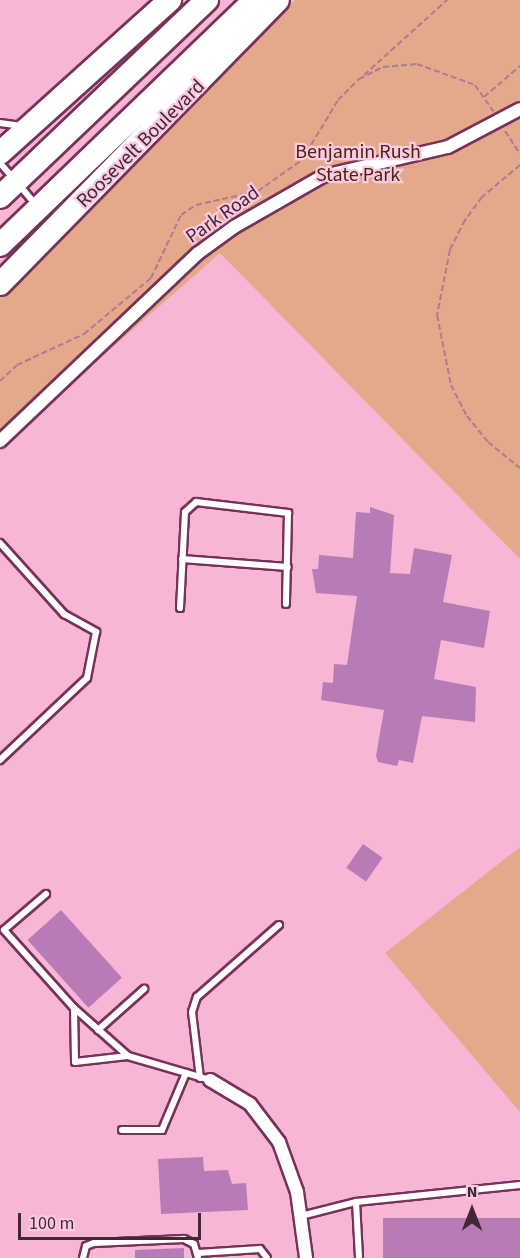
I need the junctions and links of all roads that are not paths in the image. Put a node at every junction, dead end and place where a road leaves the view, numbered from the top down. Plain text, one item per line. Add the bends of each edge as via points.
1 (170, 0) edge
2 (207, 0) edge
3 (255, 0) edge
4 (278, 0) edge
5 (520, 109) edge
6 (0, 123) edge
7 (28, 127) junction
8 (0, 153) edge
9 (0, 163) edge
10 (17, 182) junction
11 (0, 197) edge
12 (40, 209) junction
13 (0, 245) edge
14 (0, 284) edge
15 (0, 441) edge
16 (0, 543) edge
17 (182, 559) junction
18 (288, 567) junction
19 (285, 604) dead end
20 (180, 608) dead end
21 (0, 760) edge
22 (46, 894) dead end
23 (279, 925) dead end
24 (144, 989) dead end
25 (74, 1008) junction
26 (98, 1030) junction
27 (128, 1056) junction
28 (186, 1073) junction
29 (205, 1079) junction
30 (122, 1130) dead end
31 (520, 1185) edge
32 (356, 1202) junction
33 (301, 1216) junction
34 (198, 1255) edge
35 (83, 1258) edge
36 (267, 1258) edge
37 (306, 1258) edge
38 (359, 1258) edge

1 - 7 highway
2 - 10 highway
3 - 12 highway, Roosevelt Boulevard
4 - 14 highway, Roosevelt Boulevard
5 - 15 street, Park Road via 448,147 323,176 234,227 197,255
6 - 7 lane
7 - 8 highway
9 - 10 lane
10 - 11 highway
10 - 12 lane
12 - 13 highway, Roosevelt Boulevard
16 - 21 lane via 64,614 96,632 87,678
17 - 18 lane
17 - 18 lane via 185,512 196,502 288,513
17 - 20 lane
18 - 19 lane
22 - 25 lane via 4,930
23 - 29 lane via 197,997 192,1012
24 - 26 lane
25 - 26 lane
25 - 27 lane via 75,1062
26 - 27 lane
27 - 28 lane
28 - 29 lane
28 - 30 lane via 162,1130
29 - 33 street via 262,1116 279,1142
31 - 32 lane
32 - 33 lane
32 - 38 lane
33 - 37 street
34 - 35 lane via 183,1239 94,1243 86,1246
34 - 36 lane via 260,1249

